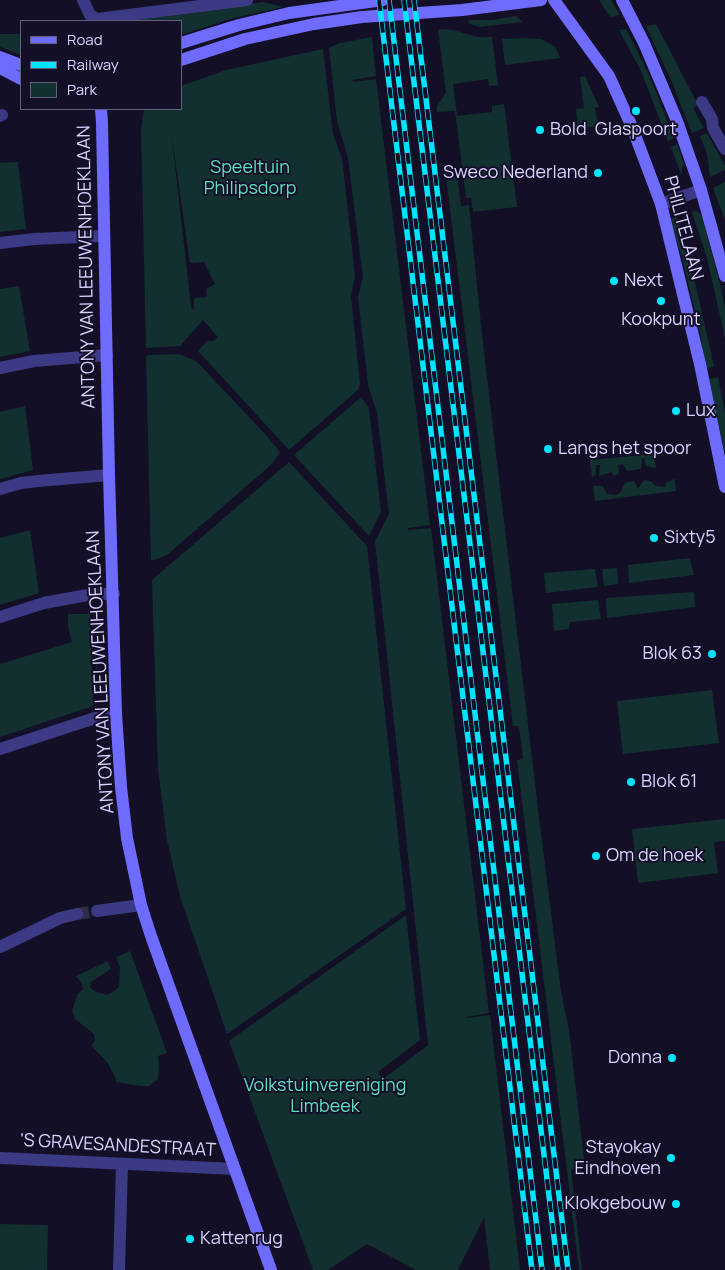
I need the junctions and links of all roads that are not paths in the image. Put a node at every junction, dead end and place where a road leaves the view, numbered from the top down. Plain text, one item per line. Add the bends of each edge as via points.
1 (83, 0) edge
2 (247, 0) edge
3 (382, 0) edge
4 (541, 0) edge
5 (554, 0) edge
6 (622, 0) edge
7 (182, 43) edge
8 (0, 57) edge
9 (182, 60) edge
10 (20, 65) edge
11 (0, 68) edge
12 (20, 78) edge
13 (702, 102) dead end
14 (101, 110) edge
15 (725, 149) edge
16 (701, 190) junction
17 (661, 204) junction
18 (104, 236) junction
19 (0, 243) edge
20 (725, 276) edge
21 (107, 355) junction
22 (0, 368) edge
23 (109, 474) junction
24 (725, 487) edge
25 (0, 489) edge
26 (114, 594) junction
27 (0, 617) edge
28 (116, 714) junction
29 (0, 749) edge
30 (141, 905) junction
31 (97, 911) tunnel mouth
32 (77, 914) tunnel mouth
33 (0, 947) edge
34 (0, 1158) edge
35 (122, 1164) junction
36 (235, 1169) junction
37 (119, 1270) edge
38 (271, 1270) edge

1 - 2 street via 90,15 97,19
3 - 7 street via 289,12
4 - 9 street via 306,25 245,39
5 - 17 street, PHILITELAAN via 609,76
6 - 16 street, PHILITELAAN via 659,77
8 - 10 street
11 - 12 street
13 - 15 street
14 - 18 street, ANTONY VAN LEEUWENHOEKLAAN
16 - 17 street
16 - 20 street, PHILITELAAN
17 - 24 street, PHILITELAAN via 700,364
18 - 19 street via 34,238
18 - 21 street, ANTONY VAN LEEUWENHOEKLAAN
21 - 22 street
21 - 23 street, ANTONY VAN LEEUWENHOEKLAAN
23 - 25 street via 21,483
23 - 26 street, ANTONY VAN LEEUWENHOEKLAAN
26 - 27 street via 93,594 44,603
26 - 28 street, ANTONY VAN LEEUWENHOEKLAAN
28 - 29 street
28 - 30 street, ANTONY VAN LEEUWENHOEKLAAN via 127,838
30 - 31 street
30 - 36 street, ANTONY VAN LEEUWENHOEKLAAN
32 - 33 street via 60,918
34 - 35 street, 'S GRAVESANDESTRAAT
35 - 36 street, 'S GRAVESANDESTRAAT
35 - 37 street
36 - 38 street, ANTONY VAN LEEUWENHOEKLAAN

